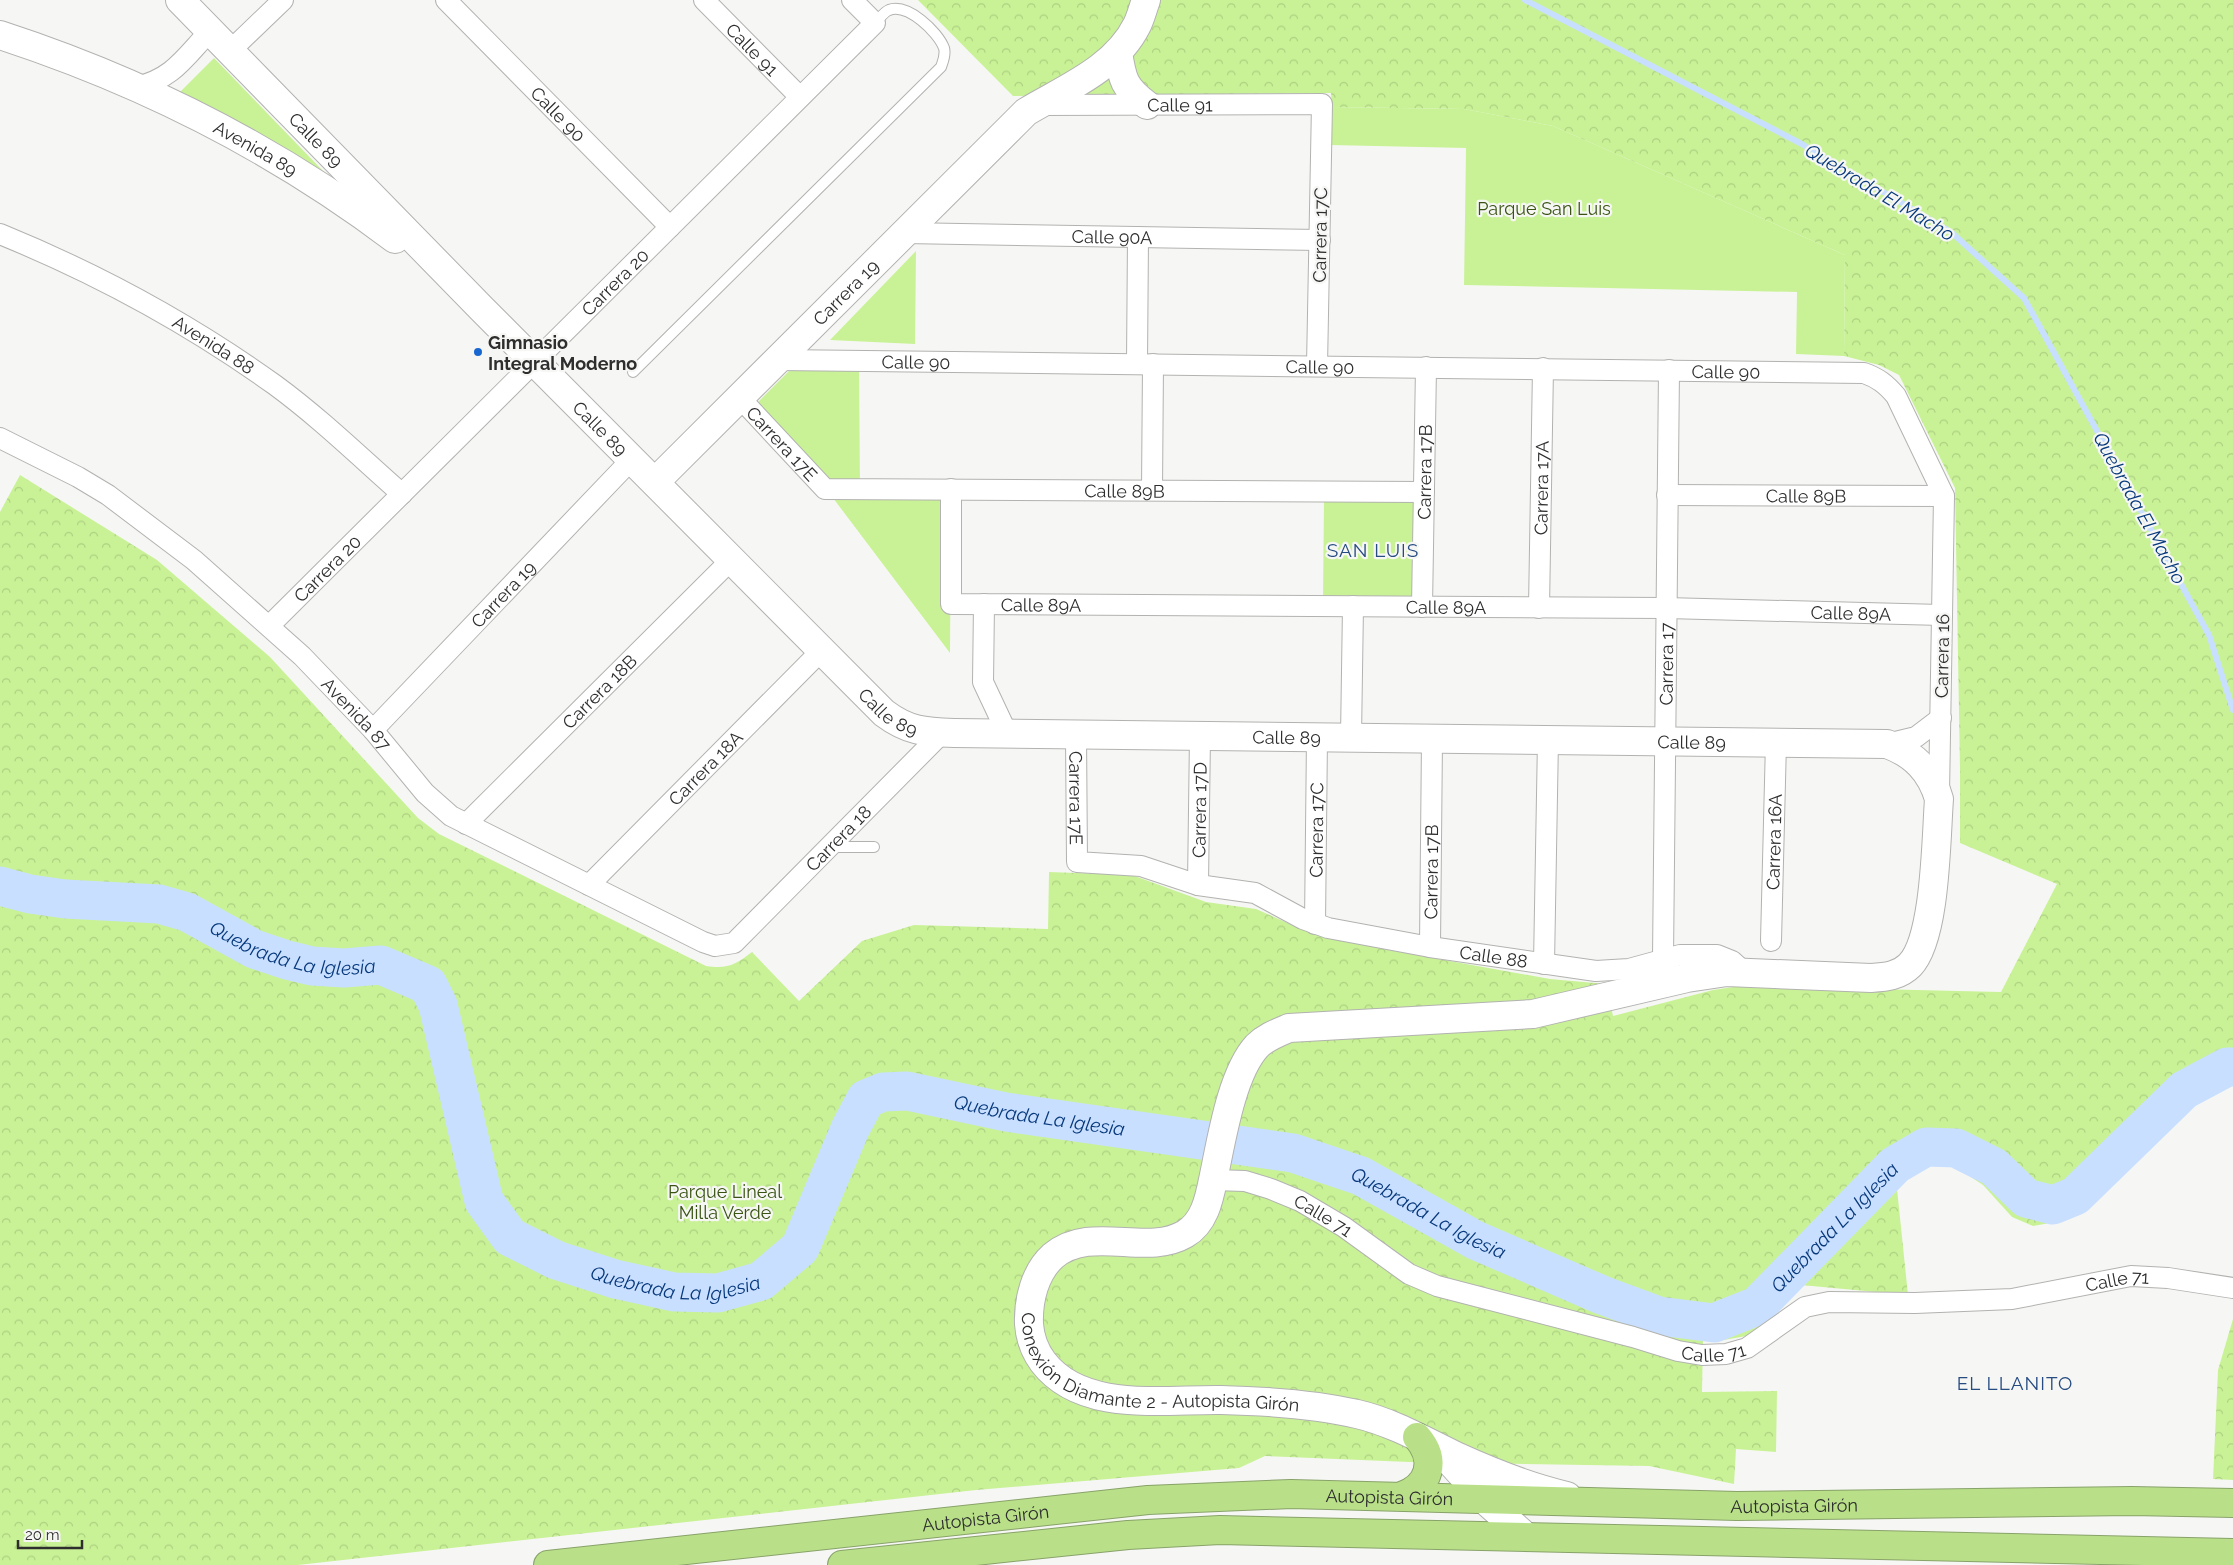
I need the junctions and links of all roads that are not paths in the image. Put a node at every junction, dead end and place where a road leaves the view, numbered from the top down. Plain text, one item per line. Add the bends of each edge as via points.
1 (180, 0) edge
2 (283, 0) edge
3 (446, 0) edge
4 (704, 0) edge
5 (852, 0) edge
6 (1146, 0) edge
7 (875, 23) junction
8 (210, 31) junction
9 (0, 35) edge
10 (230, 52) junction
11 (1118, 52) junction
12 (136, 87) junction
13 (800, 97) junction
14 (1322, 104) joint
15 (1039, 105) junction
16 (1147, 105) junction
17 (670, 227) junction
18 (904, 233) junction
19 (0, 234) edge
20 (1138, 237) junction
21 (1320, 240) junction
22 (482, 309) junction
23 (778, 360) junction
24 (535, 362) junction
25 (1145, 364) junction
26 (1317, 366) junction
27 (1426, 367) junction
28 (1542, 368) junction
29 (1669, 370) junction
30 (633, 372) dead end
31 (1864, 373) joint
32 (740, 398) junction
33 (0, 438) edge
34 (632, 459) junction
35 (655, 482) junction
36 (825, 488) joint
37 (951, 489) junction
38 (1152, 490) junction
39 (1424, 492) junction
40 (402, 494) junction
41 (1668, 495) junction
42 (1944, 496) junction
43 (732, 559) junction
44 (984, 604) junction
45 (1353, 606) junction
46 (1422, 607) junction
47 (1539, 608) junction
48 (1666, 608) junction
49 (1942, 615) junction
50 (269, 626) junction
51 (822, 650) junction
52 (1941, 718) junction
53 (373, 730) junction
54 (943, 732) junction
55 (1006, 733) junction
56 (1076, 734) junction
57 (1200, 735) junction
58 (1317, 737) junction
59 (1351, 737) junction
60 (1432, 738) junction
61 (1548, 739) junction
62 (1664, 741) junction
63 (1776, 742) junction
64 (1886, 744) junction
65 (1939, 799) junction
66 (466, 824) junction
67 (829, 847) junction
68 (874, 847) dead end
69 (1077, 862) joint
70 (589, 885) junction
71 (1198, 885) junction
72 (1315, 924) junction
73 (1771, 942) dead end
74 (734, 943) joint
75 (1430, 947) junction
76 (1663, 959) junction
77 (1544, 964) junction
78 (1743, 972) junction
79 (1215, 1170) junction
80 (2233, 1288) edge
81 (1417, 1437) junction
82 (1402, 1496) junction
83 (1484, 1500) junction
84 (1593, 1502) junction
85 (2233, 1503) edge
86 (1524, 1536) junction
87 (2233, 1553) edge
88 (548, 1565) edge
89 (842, 1565) edge

1 - 8 street, Calle 89
2 - 10 street
3 - 17 street, Calle 90
4 - 13 street, Calle 91
5 - 7 street
6 - 11 street, Carrera 19 via 1136,26
7 - 13 street, Carrera 20
7 - 30 lane via 888,10 898,9 913,14 931,30 944,48 941,67
8 - 10 street, Calle 89
8 - 12 street via 170,73
9 - 12 street, Avenida 89
10 - 22 street, Calle 89
11 - 15 street, Carrera 19 via 1100,68
11 - 16 street via 1124,84
12 - 22 street, Avenida 89 via 207,121 317,185 375,223
13 - 17 street, Carrera 20
14 - 16 street, Calle 91
14 - 21 street, Carrera 17C
15 - 16 street, Calle 91
15 - 18 street, Carrera 19 via 1016,122
17 - 24 street, Carrera 20
18 - 20 street, Calle 90A
18 - 23 street, Carrera 19
19 - 40 street, Avenida 88 via 59,258 187,327 276,386
20 - 21 street, Calle 90A
20 - 25 street
21 - 26 street, Carrera 17C
22 - 24 street, Calle 89
23 - 25 street, Calle 90
23 - 32 street, Carrera 19
24 - 34 street, Calle 89
24 - 40 street, Carrera 20
25 - 26 street, Calle 90
25 - 38 street
26 - 27 street, Calle 90
27 - 28 street, Calle 90
27 - 39 street, Carrera 17B
28 - 29 street, Calle 90
28 - 47 street, Carrera 17A
29 - 31 street, Calle 90
29 - 41 street, Carrera 17
31 - 42 street, Carrera 16 via 1877,377 1896,396
32 - 35 street, Carrera 19
32 - 36 street, Carrera 17E
33 - 50 street, Avenida 87 via 78,477 123,506 194,560
34 - 35 street, Calle 89
34 - 53 street, Carrera 19
35 - 43 street, Calle 89
36 - 37 street, Calle 89B
37 - 38 street, Calle 89B
37 - 44 street, Calle 89A via 951,604
38 - 39 street, Calle 89B
39 - 46 street, Carrera 17B
40 - 50 street, Carrera 20
41 - 42 street, Calle 89B
41 - 48 street, Carrera 17
42 - 49 street, Carrera 16
43 - 51 street, Calle 89
43 - 66 street, Carrera 18B
44 - 45 street, Calle 89A
44 - 55 street via 983,682
45 - 46 street, Calle 89A
45 - 59 street
46 - 47 street, Calle 89A
47 - 48 street, Calle 89A
48 - 49 street, Calle 89A
48 - 62 street, Carrera 17
49 - 52 street, Carrera 16
50 - 53 street, Avenida 87
51 - 54 street, Calle 89 via 894,721 914,730
51 - 70 street, Carrera 18A
52 - 64 street, Calle 89 via 1916,737
52 - 65 street, Carrera 16
53 - 66 street, Avenida 87 via 425,793 451,816
54 - 55 street, Calle 89
54 - 67 street, Carrera 18
55 - 56 street, Calle 89
56 - 57 street, Calle 89
56 - 69 street, Carrera 17E
57 - 58 street, Calle 89
57 - 71 street, Carrera 17D
58 - 59 street, Calle 89
58 - 72 street, Carrera 17C
59 - 60 street, Calle 89
60 - 61 street, Calle 89
60 - 75 street, Carrera 17B
61 - 62 street, Calle 89
61 - 77 street
62 - 63 street, Calle 89
62 - 76 street, Carrera 17
63 - 64 street, Calle 89
63 - 73 street, Carrera 16A
64 - 65 street, Calle 89 via 1921,764
65 - 78 street, Carrera 16 via 1929,922 1912,963 1890,976 1871,978
66 - 70 street, Avenida 87
67 - 68 lane
67 - 74 street, Carrera 18
69 - 71 street, Calle 88 via 1141,866
70 - 74 street, Avenida 87 via 703,942 715,946
71 - 72 street, Calle 88 via 1255,893
72 - 75 street, Calle 88
75 - 77 street, Calle 88
76 - 77 street, Calle 88 via 1612,972
76 - 78 street, Calle 88 via 1680,955 1717,955 1732,961
78 - 79 street, Conexión Diamante 2 - Autopista Girón via 1687,978 1533,1014 1289,1028 1271,1035 1247,1060 1238,1079
79 - 80 street, Calle 71 via 1300,1201 1344,1227 1409,1274 1438,1286 1702,1355 1726,1354 1747,1348 1805,1307 1829,1302 2012,1299 2131,1276
79 - 81 street, Conexión Diamante 2 - Autopista Girón via 1204,1213 1187,1233 1174,1240 1078,1243 1053,1257 1040,1271 1028,1312 1029,1335 1036,1353 1052,1374 1087,1394 1112,1399 1224,1400 1325,1408 1359,1415
81 - 82 highway via 1428,1453 1427,1472 1418,1488
81 - 83 street, Conexión Diamante 2 - Autopista Girón via 1452,1462
81 - 84 street, Conexión Diamante 2 - Autopista Girón via 1509,1479
82 - 83 highway, Autopista Girón
82 - 88 highway, Autopista Girón via 1291,1494 1148,1500
83 - 84 highway, Autopista Girón
83 - 86 street, Conexión Diamante 2 - Autopista Girón
84 - 85 highway, Autopista Girón via 1785,1506 2132,1501
86 - 87 highway, Autopista Girón
86 - 89 highway, Autopista Girón via 1220,1530 1128,1535

